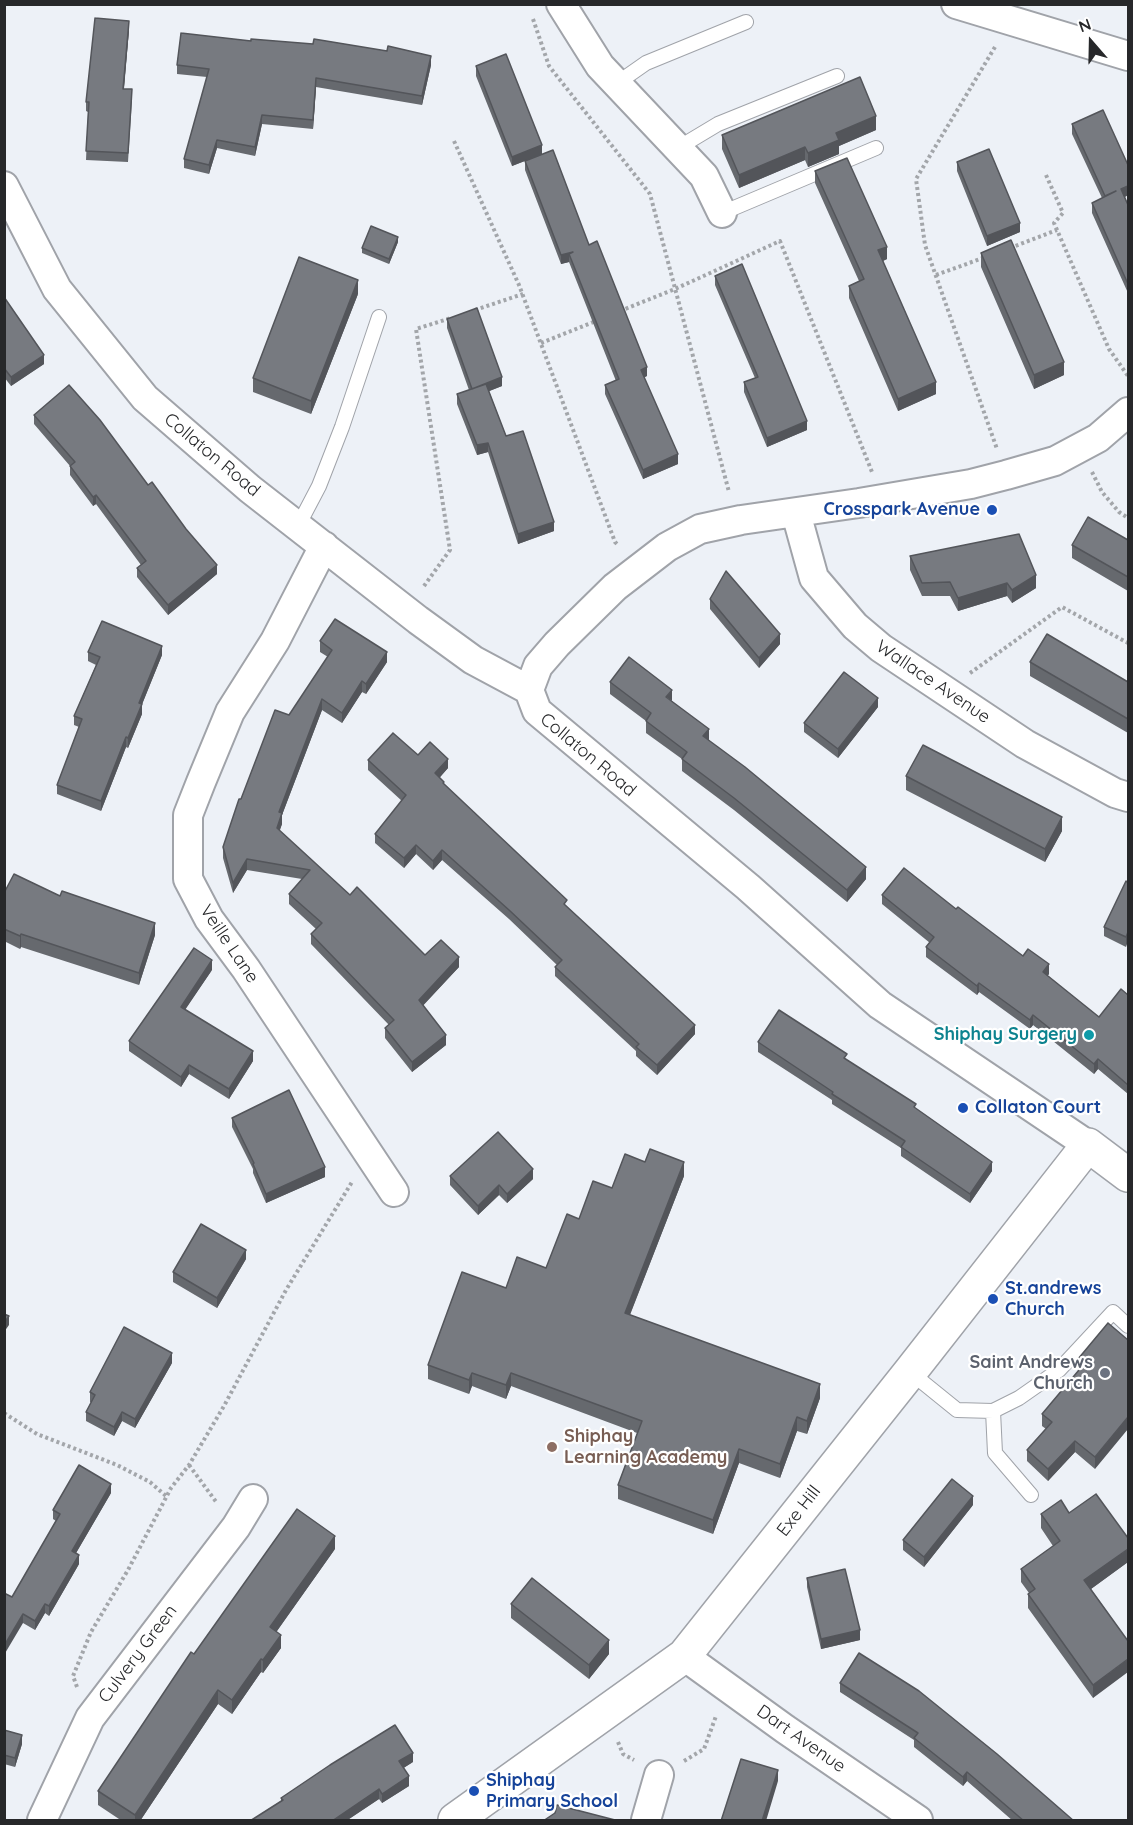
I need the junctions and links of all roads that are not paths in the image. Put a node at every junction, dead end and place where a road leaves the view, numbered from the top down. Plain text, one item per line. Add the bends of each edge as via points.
1 (561, 4) edge
2 (956, 4) edge
3 (746, 22) dead end
4 (1128, 56) edge
5 (837, 76) dead end
6 (616, 84) junction
7 (678, 148) junction
8 (876, 148) dead end
9 (4, 186) edge
10 (722, 213) joint
11 (379, 316) dead end
12 (1128, 412) edge
13 (796, 513) junction
14 (298, 526) junction
15 (324, 546) junction
16 (529, 690) junction
17 (1128, 797) edge
18 (1088, 1145) junction
19 (1128, 1175) edge
20 (394, 1192) dead end
21 (1128, 1326) edge
22 (910, 1372) junction
23 (993, 1411) junction
24 (1031, 1495) dead end
25 (253, 1499) dead end
26 (684, 1656) junction
27 (659, 1775) road end
28 (42, 1821) edge
29 (455, 1821) edge
30 (646, 1821) edge
31 (918, 1821) edge

1 - 6 street
2 - 4 street
3 - 6 lane via 646,63
5 - 7 lane via 718,124
6 - 7 street
7 - 10 street via 704,176
8 - 10 lane
9 - 14 street, Collaton Road via 57,289 145,398
11 - 14 lane via 342,427
12 - 13 street via 1098,438 1055,461 971,484
13 - 16 street via 700,529 667,547 615,587 557,644 538,666
13 - 17 street, Wallace Avenue via 814,578 855,626 881,648 1025,744
14 - 15 street, Collaton Road
15 - 16 street, Collaton Road via 473,660
15 - 20 street, Veille Lane via 275,641 230,712 201,782 188,815 188,879 209,920 246,969
16 - 18 street, Collaton Road via 537,711 748,887 880,1005
18 - 19 street, Collaton Road
18 - 22 street, Exe Hill
21 - 23 lane via 1113,1312 1059,1370
22 - 23 lane via 957,1410
22 - 26 street, Exe Hill
23 - 24 lane via 995,1453
25 - 28 street, Culvery Green via 236,1527 90,1718
26 - 29 street, Exe Hill
26 - 31 street, Dart Avenue
27 - 30 street

